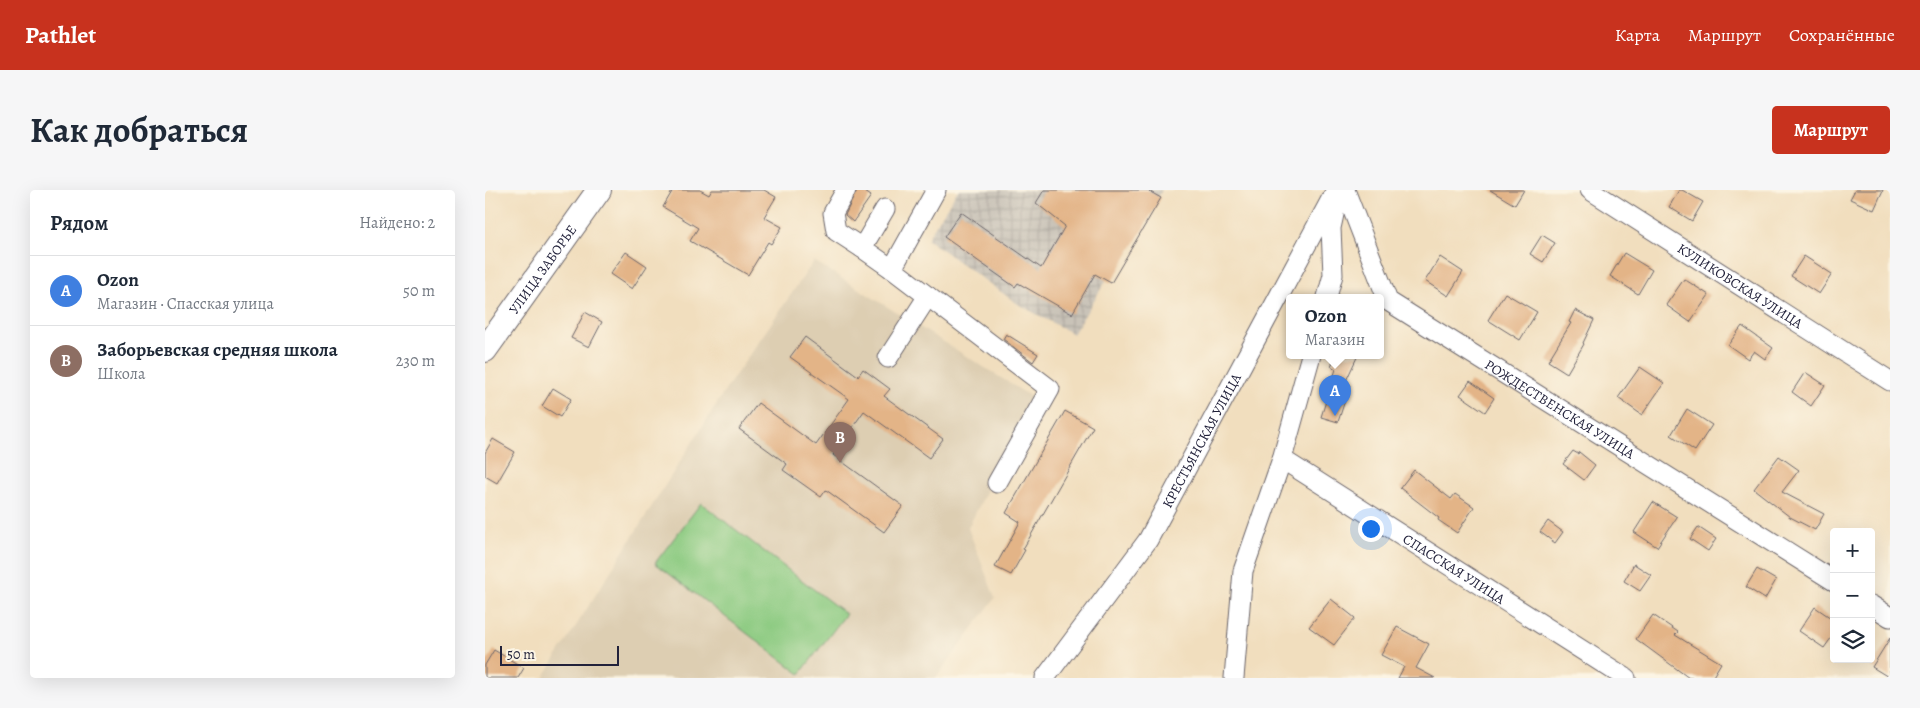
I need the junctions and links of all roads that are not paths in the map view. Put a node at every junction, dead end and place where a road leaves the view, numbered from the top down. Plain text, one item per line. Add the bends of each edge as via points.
1 (599, 190) edge
2 (846, 190) edge
3 (936, 190) edge
4 (1337, 190) edge
5 (1345, 190) edge
6 (1590, 190) edge
7 (885, 209) dead end
8 (862, 248) junction
9 (892, 269) junction
10 (1328, 294) edge
11 (928, 296) junction
12 (485, 350) edge
13 (888, 358) dead end
14 (1310, 359) edge
15 (1890, 381) edge
16 (1282, 459) junction
17 (997, 483) dead end
18 (1830, 579) edge
19 (1875, 608) edge
20 (1890, 617) edge
21 (1045, 678) edge
22 (1235, 678) edge
23 (1626, 678) edge

1 - 12 main road, УЛИЦА ЗАБОРЬЕ
2 - 8 street via 833,213 836,231
3 - 9 street
4 - 10 street via 1331,228 1333,275
4 - 21 street, КРЕСТЬЯНСКАЯ УЛИЦА via 1149,540
5 - 18 street, РОЖДЕСТВЕНСКАЯ УЛИЦА via 1388,301
6 - 15 street, КУЛИКОВСКАЯ УЛИЦА
7 - 8 street
8 - 9 street
9 - 11 street
11 - 13 street
11 - 17 street via 1050,389
14 - 16 street
16 - 22 street via 1243,571
16 - 23 street, СПАССКАЯ УЛИЦА
19 - 20 street

